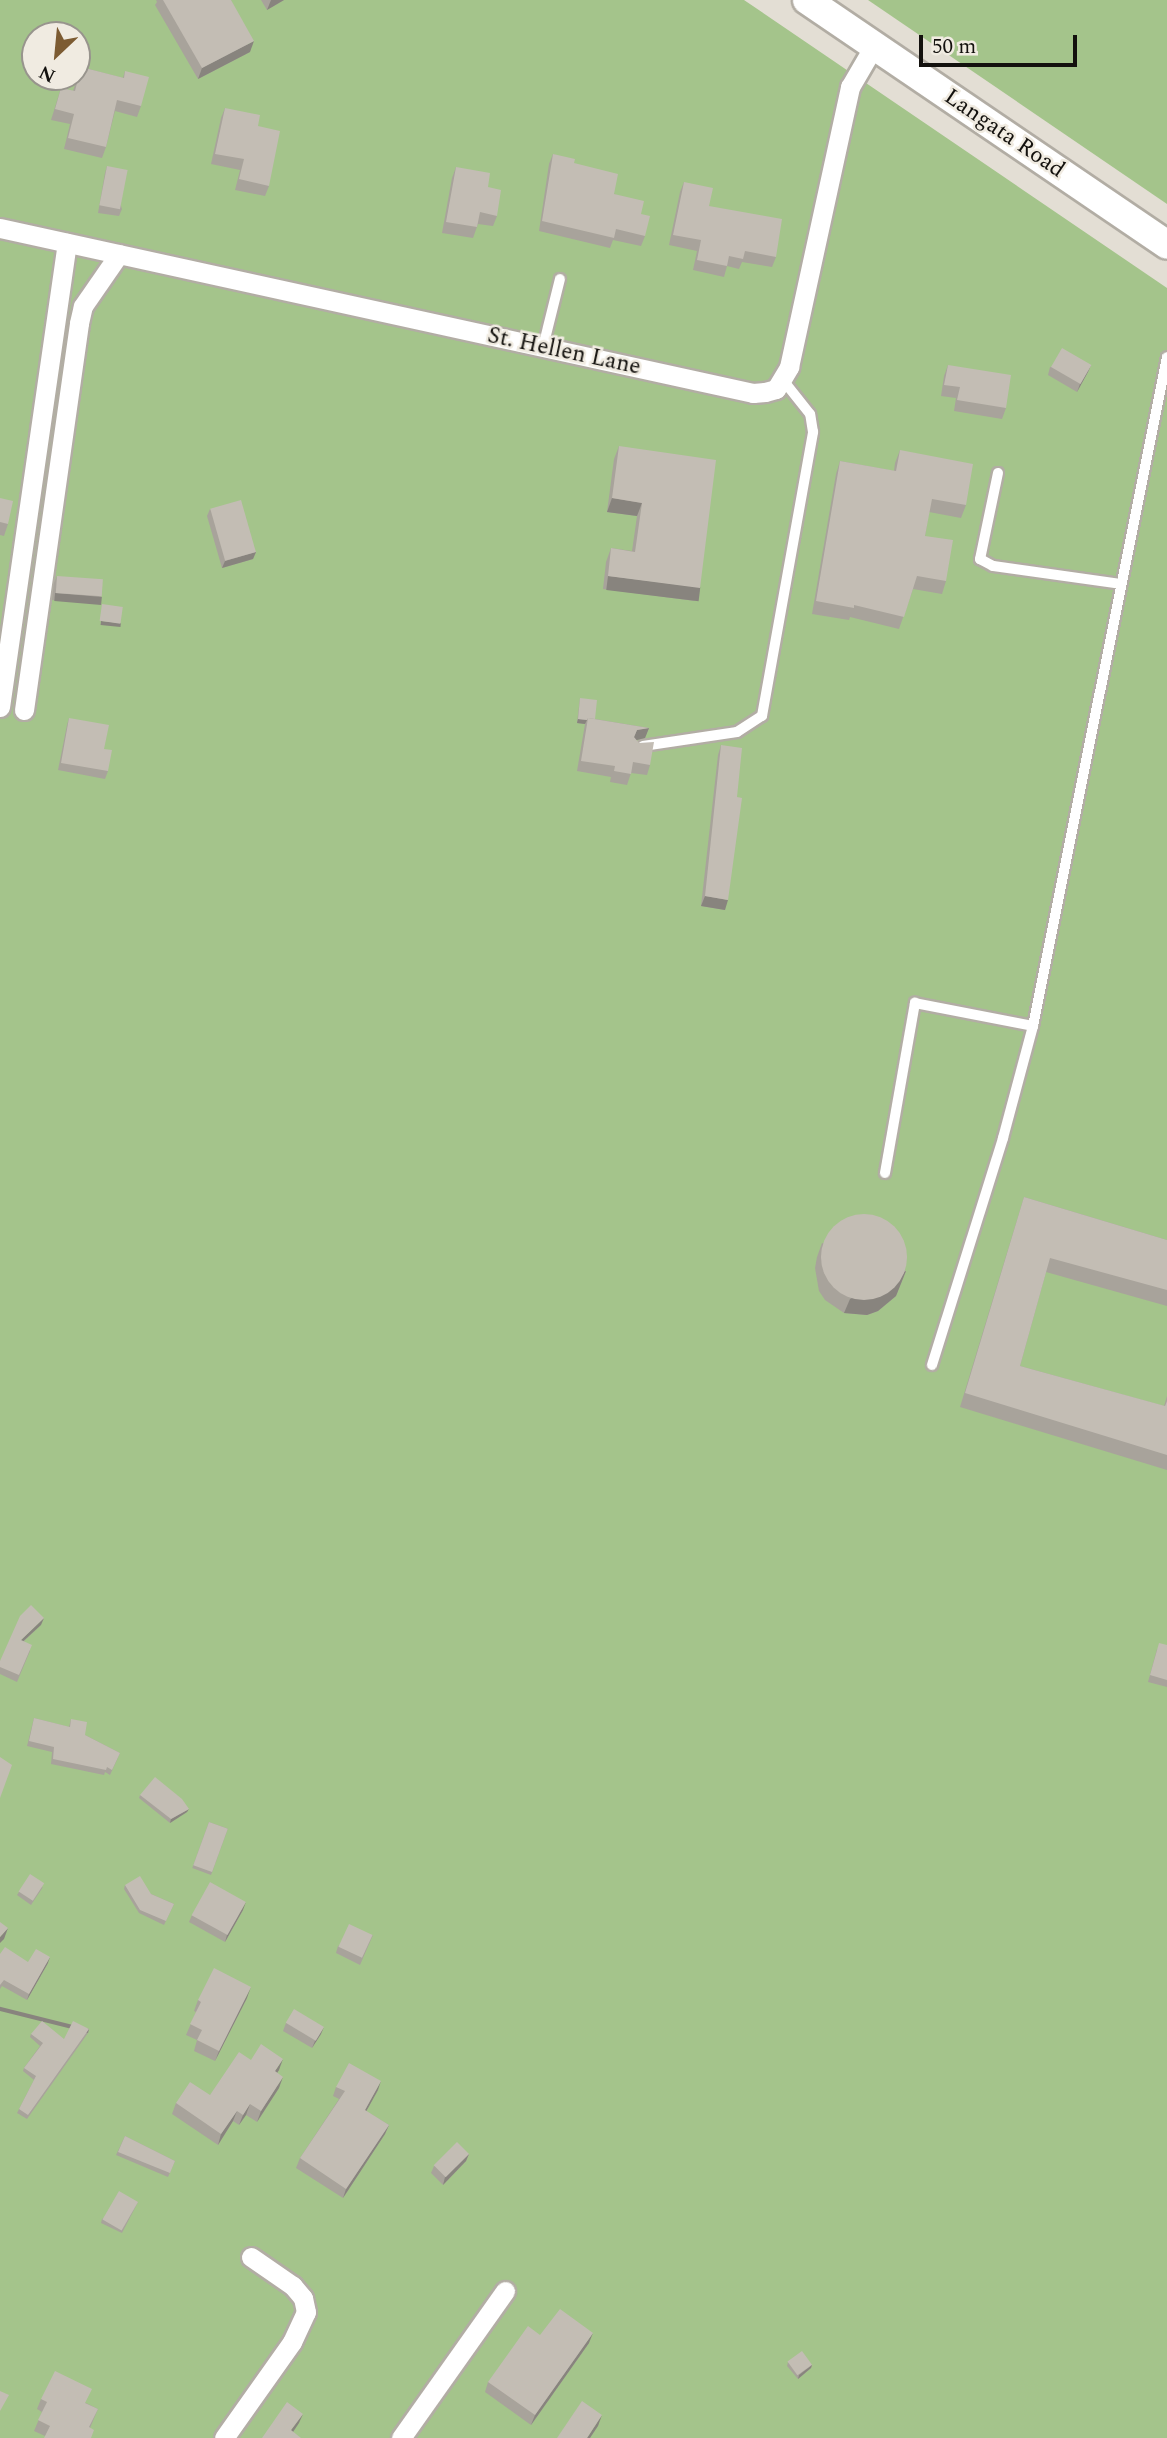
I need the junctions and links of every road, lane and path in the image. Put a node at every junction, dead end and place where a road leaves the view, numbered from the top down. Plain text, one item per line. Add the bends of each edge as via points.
1 (807, 0) edge
2 (874, 46) junction
3 (0, 228) edge
4 (67, 243) junction
5 (1167, 245) edge
6 (119, 254) junction
7 (560, 279) dead end
8 (543, 347) junction
9 (1167, 357) edge
10 (783, 380) junction
11 (998, 472) dead end
12 (1121, 584) junction
13 (0, 707) edge
14 (24, 710) dead end
15 (637, 747) edge
16 (1033, 1026) junction
17 (885, 1173) dead end
18 (932, 1364) dead end
19 (251, 2257) dead end
20 (505, 2291) dead end
21 (224, 2438) edge
22 (401, 2438) edge

1 - 2 main road, Langata Road
2 - 5 main road, Langata Road
2 - 10 street via 850,87
3 - 4 street, St. Hellen Lane
4 - 6 street, St. Hellen Lane
4 - 13 street
6 - 8 street, St. Hellen Lane
6 - 14 street via 83,306 79,323
7 - 8 lane
8 - 10 street, St. Hellen Lane via 753,393 776,389
9 - 12 lane
10 - 15 lane via 810,414 813,432 761,716 737,732
11 - 12 lane via 980,559 993,566
12 - 16 lane
16 - 17 lane via 915,1003
16 - 18 lane
19 - 21 street via 293,2286 303,2298 306,2312 292,2342
20 - 22 street

